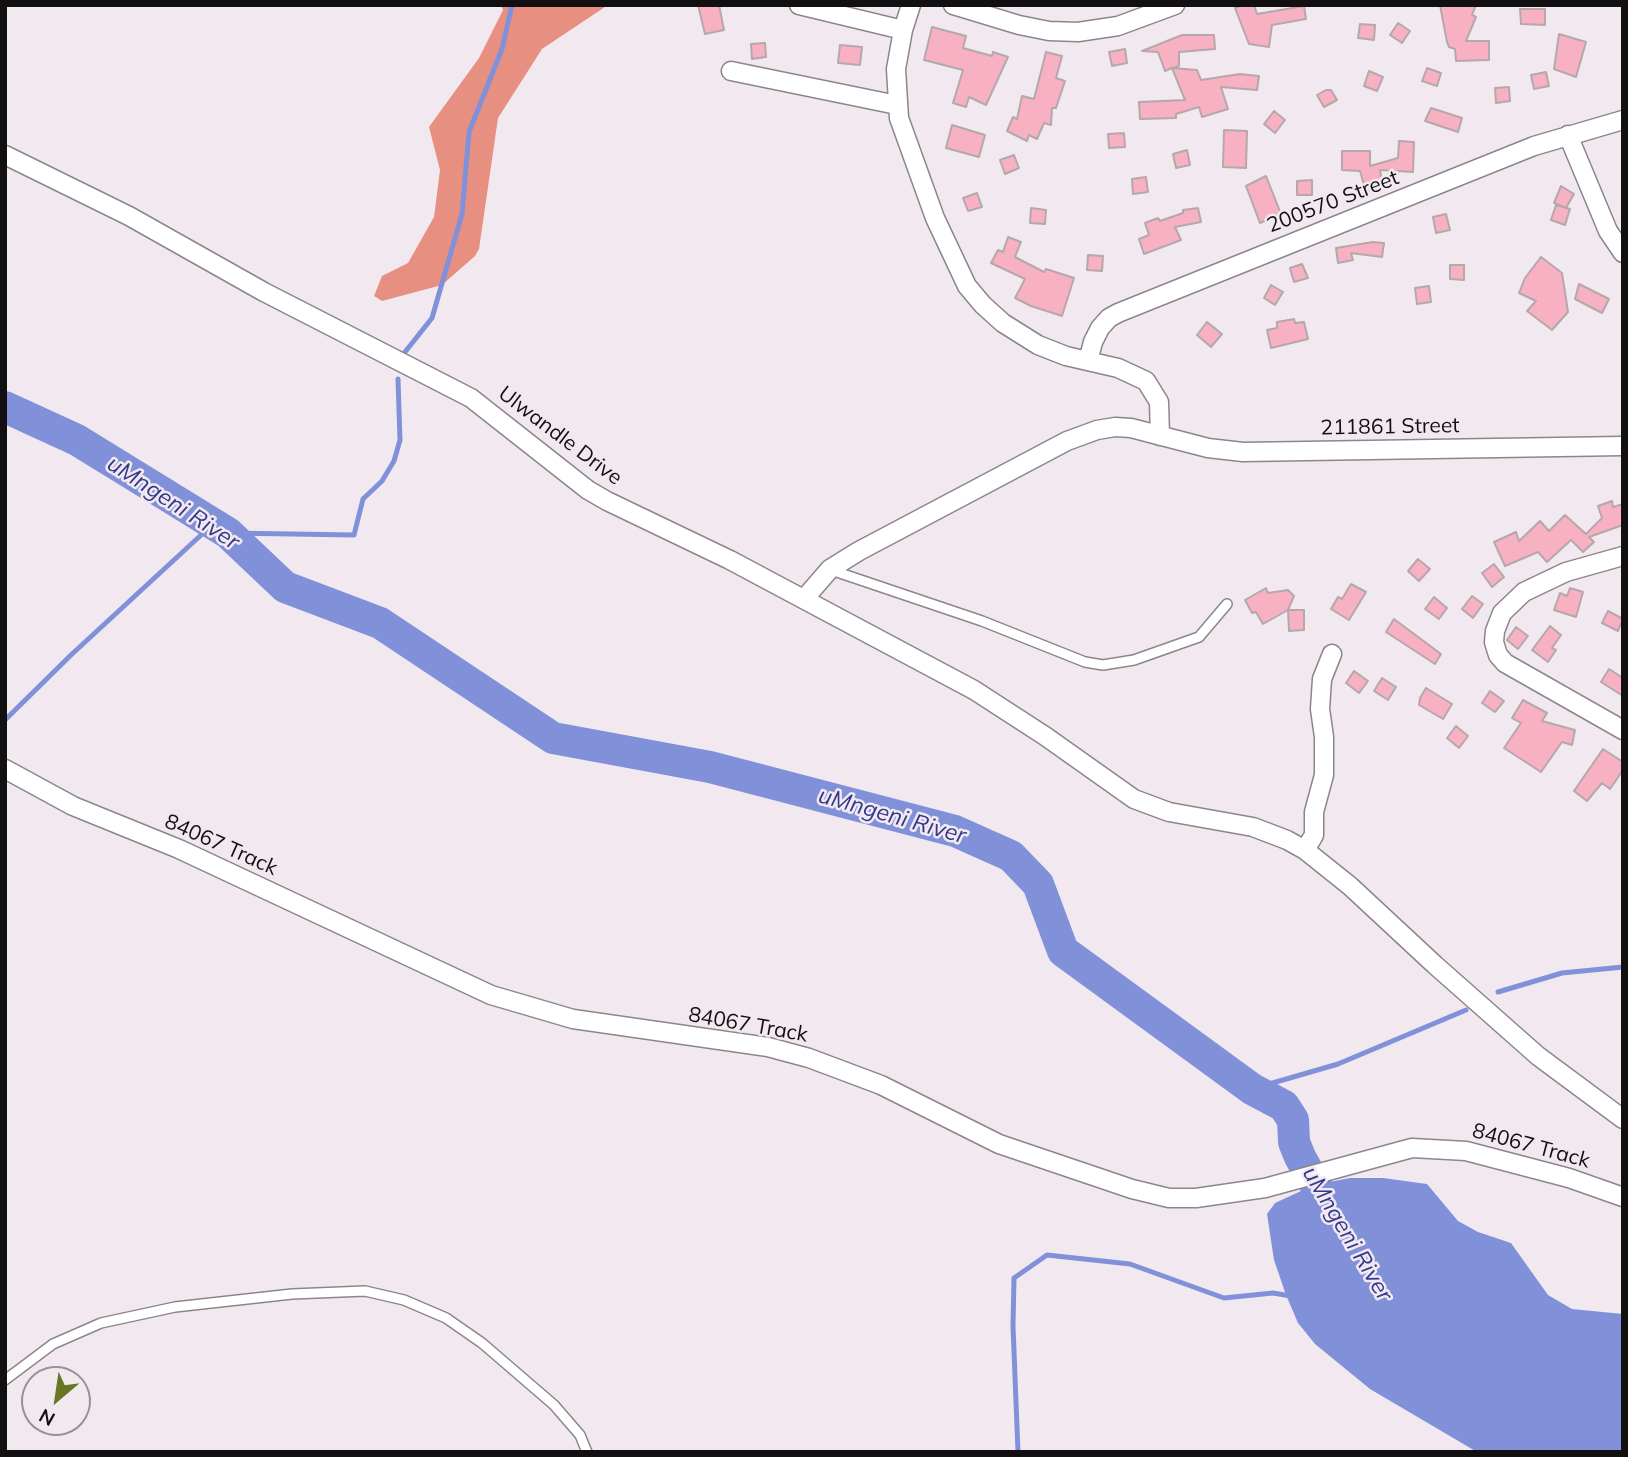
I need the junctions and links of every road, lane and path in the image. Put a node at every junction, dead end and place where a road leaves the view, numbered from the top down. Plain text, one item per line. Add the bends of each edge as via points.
1 (799, 5) edge
2 (911, 5) edge
3 (953, 5) edge
4 (1175, 5) edge
5 (903, 30) junction
6 (731, 71) dead end
7 (897, 105) junction
8 (1623, 120) edge
9 (1568, 135) junction
10 (5, 155) edge
11 (1623, 253) edge
12 (1088, 361) junction
13 (1160, 436) junction
14 (1623, 446) edge
15 (1623, 556) edge
16 (830, 569) junction
17 (804, 599) junction
18 (1227, 604) dead end
19 (1332, 654) dead end
20 (1623, 730) edge
21 (5, 769) edge
22 (1306, 850) junction
23 (1623, 1119) edge
24 (1623, 1197) edge
25 (5, 1380) edge
26 (587, 1452) edge

1 - 5 street
2 - 5 street
3 - 4 street via 1019,25 1078,32 1127,24
5 - 7 street via 896,69
6 - 7 street
7 - 12 street via 930,208 967,286 1022,336 1052,352
8 - 9 street, 200570 Street
9 - 11 street via 1608,230
9 - 12 street, 200570 Street via 1118,313 1100,328
10 - 17 street, Ulwandle Drive via 471,398 607,502
12 - 13 street via 1146,381 1158,402
13 - 14 street, 211861 Street via 1208,449 1243,452
13 - 16 street via 1115,427 1083,434
15 - 20 street via 1537,584 1514,599 1495,631 1495,649 1505,663
16 - 17 street
16 - 18 lane via 1103,665 1134,660 1199,637
17 - 22 street via 990,700 1133,799 1169,812 1253,827
19 - 22 street via 1322,679 1320,709 1324,775 1314,812 1314,835
21 - 24 street, 84067 Track via 73,806 179,849 491,995 573,1019 768,1047 809,1058 881,1085 999,1144 1132,1189 1169,1198 1196,1198 1265,1188 1412,1148 1466,1151
22 - 23 street via 1538,1056
25 - 26 lane via 53,1345 101,1322 175,1307 365,1291 404,1300 446,1318 482,1343 554,1405 580,1435

